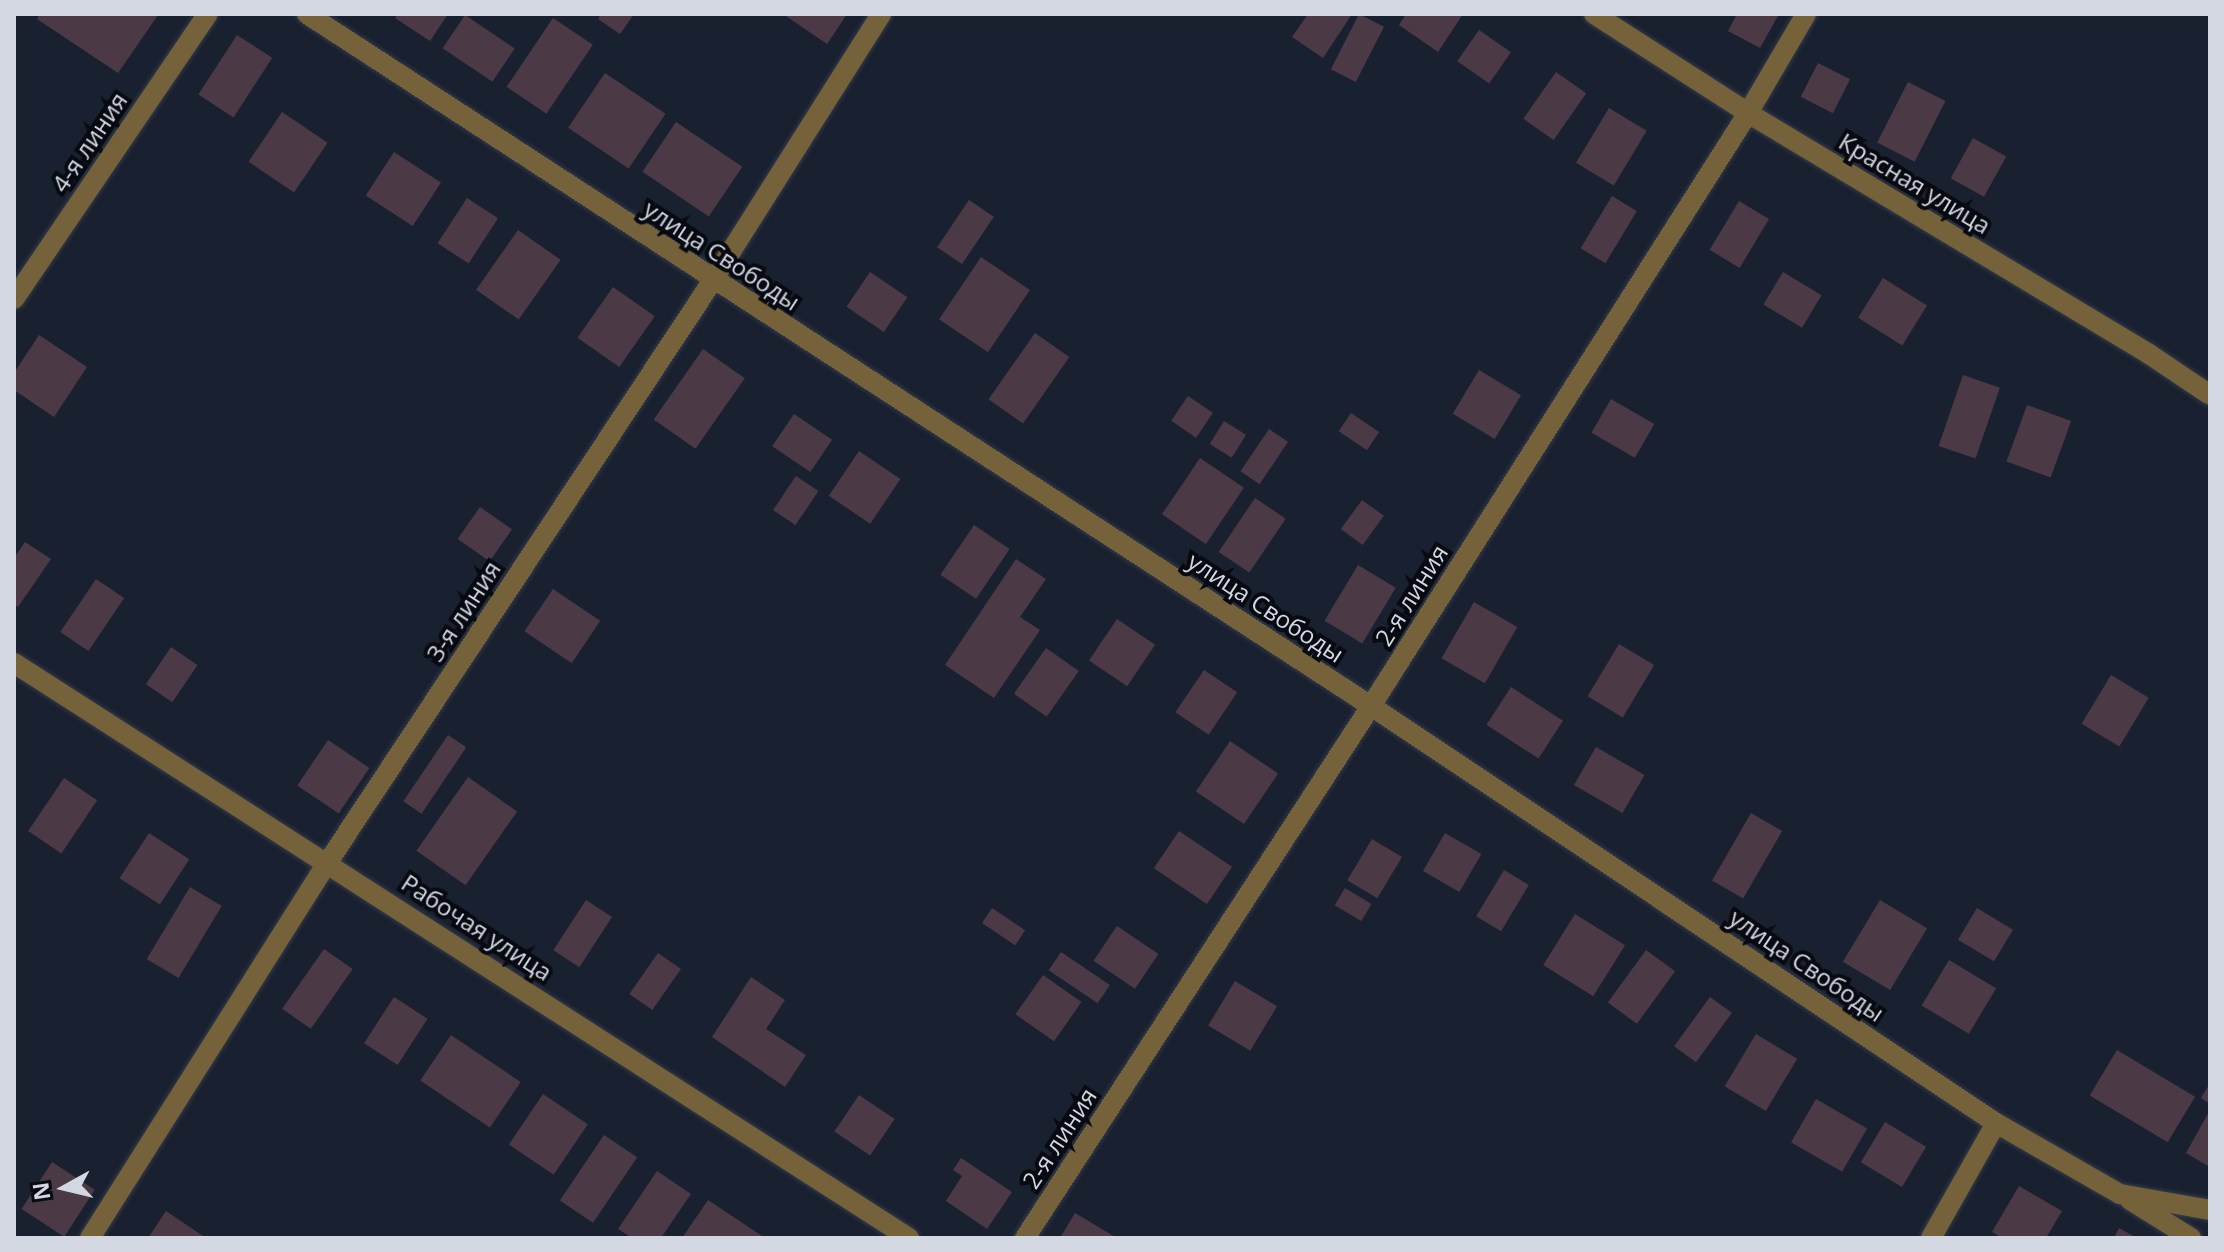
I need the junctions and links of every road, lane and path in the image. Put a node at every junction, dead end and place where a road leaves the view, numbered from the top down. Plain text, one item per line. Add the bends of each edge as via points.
1 (208, 14) edge
2 (307, 14) edge
3 (881, 14) edge
4 (1594, 14) edge
5 (1806, 14) edge
6 (1748, 113) junction
7 (713, 280) junction
8 (14, 299) edge
9 (2210, 395) edge
10 (14, 663) edge
11 (1371, 706) junction
12 (328, 862) junction
13 (1996, 1123) junction
14 (2120, 1194) junction
15 (2210, 1210) edge
16 (90, 1238) edge
17 (909, 1238) edge
18 (1025, 1238) edge
19 (1931, 1238) edge
20 (2191, 1238) edge

1 - 8 street, 4-я линия
2 - 7 street, улица Свободы
3 - 7 street, 3-я линия
4 - 6 street, Красная улица
5 - 6 street, 2-я линия
6 - 9 street, Красная улица
6 - 11 street, 2-я линия
7 - 11 street, улица Свободы
7 - 12 street, 3-я линия
10 - 12 street, Рабочая улица
11 - 13 street, улица Свободы
11 - 18 street, 2-я линия
12 - 16 street, 3-я линия
12 - 17 street, Рабочая улица
13 - 14 street, улица Свободы
13 - 19 street
14 - 15 street, улица Свободы
14 - 20 street

